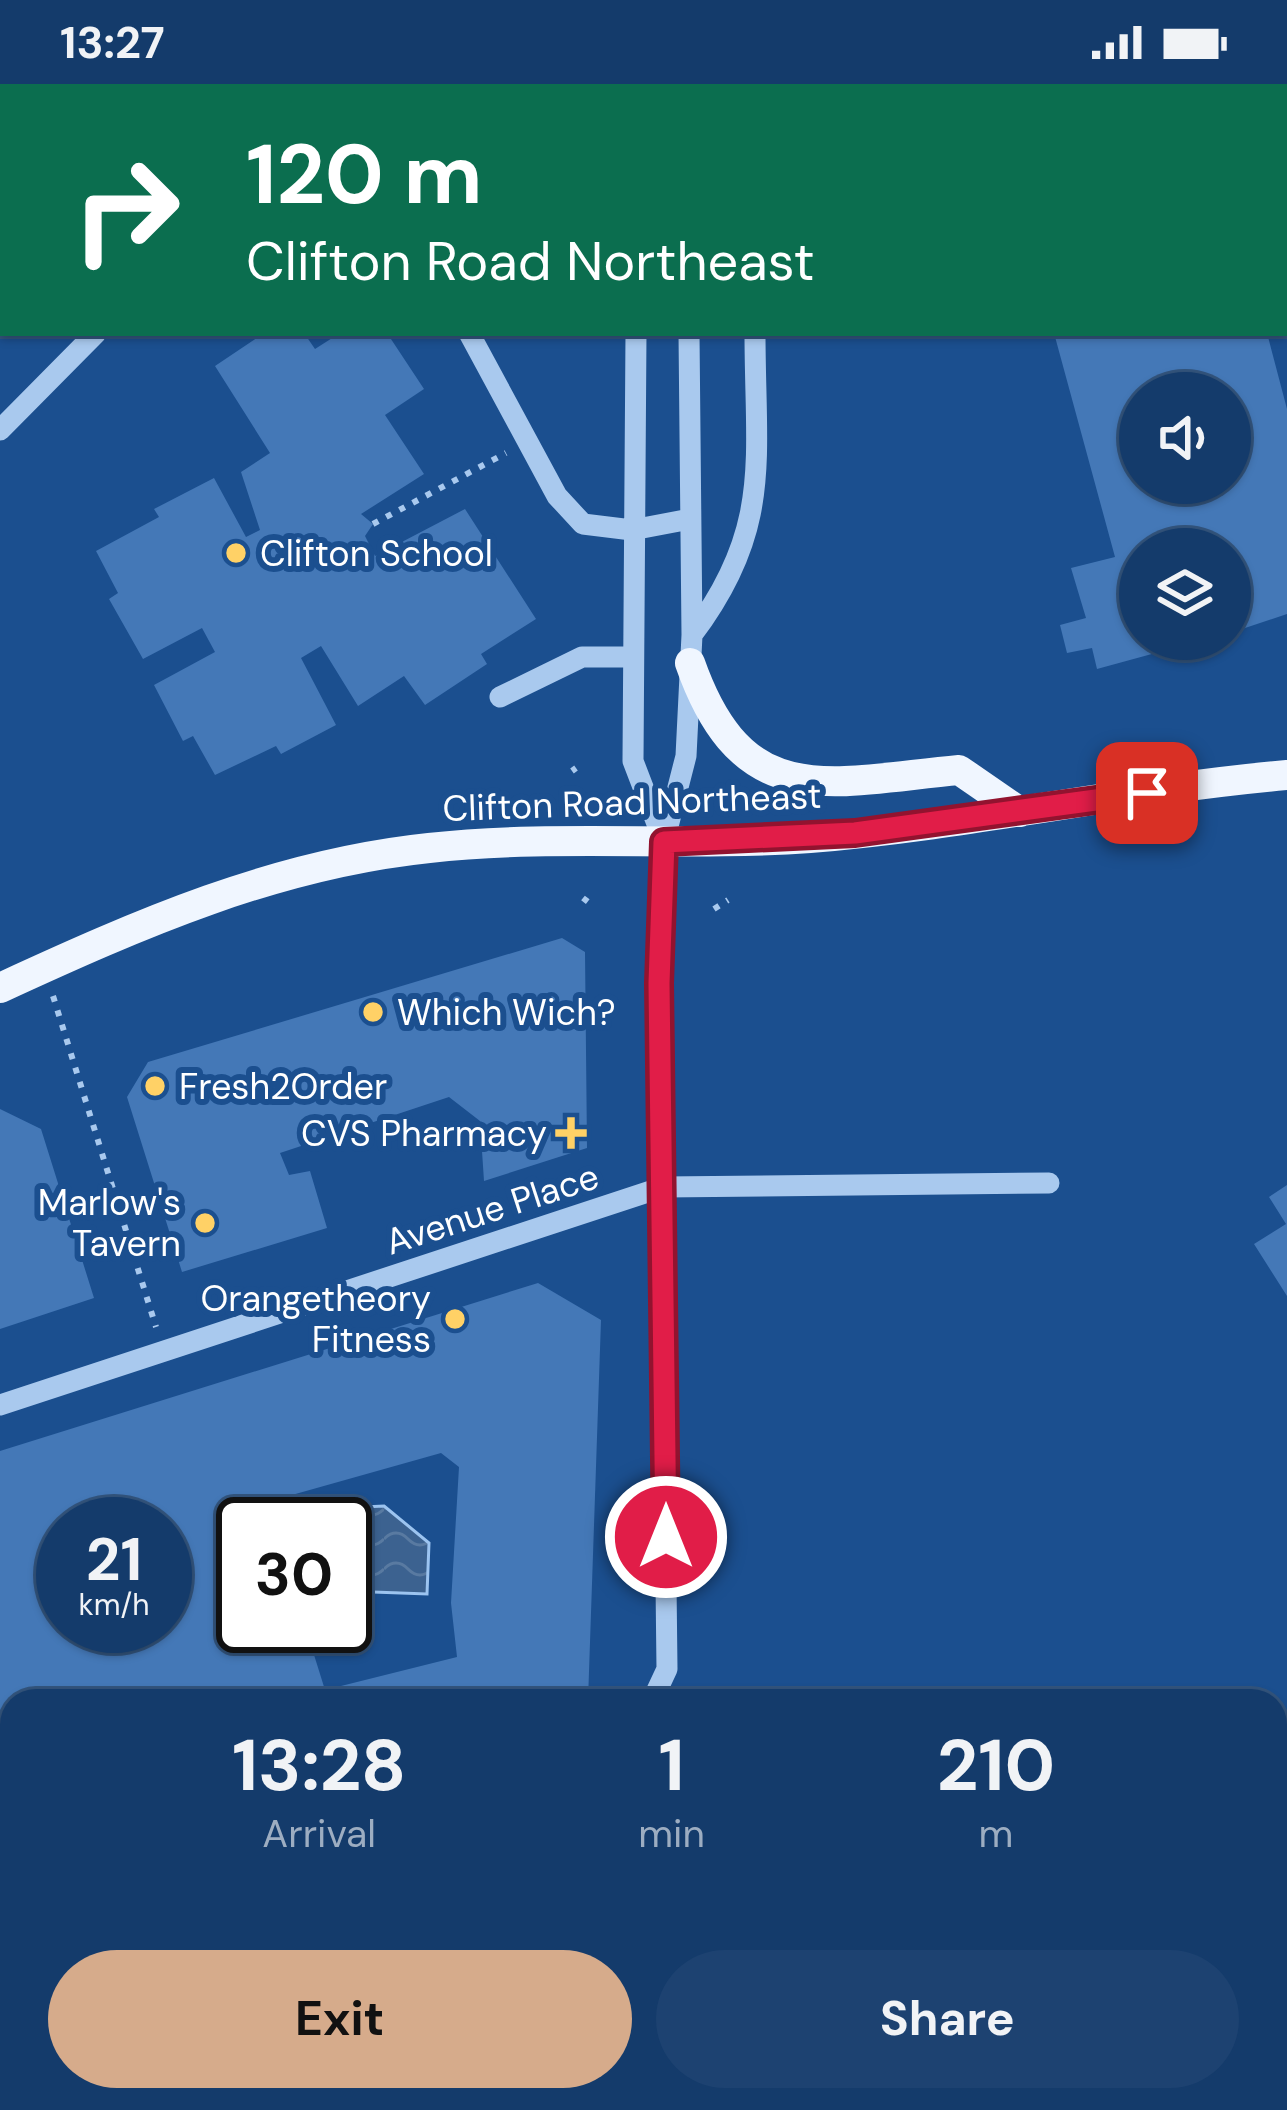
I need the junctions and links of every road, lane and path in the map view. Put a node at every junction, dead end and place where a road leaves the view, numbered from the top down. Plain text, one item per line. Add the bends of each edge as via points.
1 (93, 336) edge
2 (471, 336) edge
3 (636, 336) edge
4 (689, 336) edge
5 (754, 336) edge
6 (0, 430) edge
7 (530, 440) junction
8 (690, 518) junction
9 (373, 524) dead end
10 (632, 530) junction
11 (691, 649) junction
12 (631, 657) junction
13 (500, 697) dead end
14 (1287, 775) edge
15 (1020, 812) junction
16 (664, 842) junction
17 (583, 898) dead end
18 (728, 900) dead end
19 (592, 905) dead end
20 (714, 909) dead end
21 (45, 968) junction
22 (0, 988) edge
23 (1048, 1183) dead end
24 (663, 1187) junction
25 (164, 1353) junction
26 (0, 1405) edge
27 (658, 1689) edge

1 - 6 street
2 - 7 street
3 - 10 street
4 - 8 street
5 - 11 street via 755,489 747,544
7 - 9 path
7 - 10 street via 557,496 583,524
8 - 10 street
8 - 11 street
10 - 12 street
11 - 15 main road via 705,706 730,743 775,776 827,782 959,770
11 - 16 street via 686,756
12 - 13 street via 582,657
12 - 16 street via 633,761
14 - 15 main road, Clifton Road Northeast
15 - 16 main road, Clifton Road Northeast via 808,838
16 - 21 main road, Clifton Road Northeast via 487,844 319,865 206,898
16 - 24 street
17 - 19 path
18 - 20 path
21 - 22 main road, Clifton Road Northeast
21 - 25 path
23 - 24 street, Avenue Place
24 - 25 street, Avenue Place
24 - 27 street via 667,1669
25 - 26 street, Avenue Place

